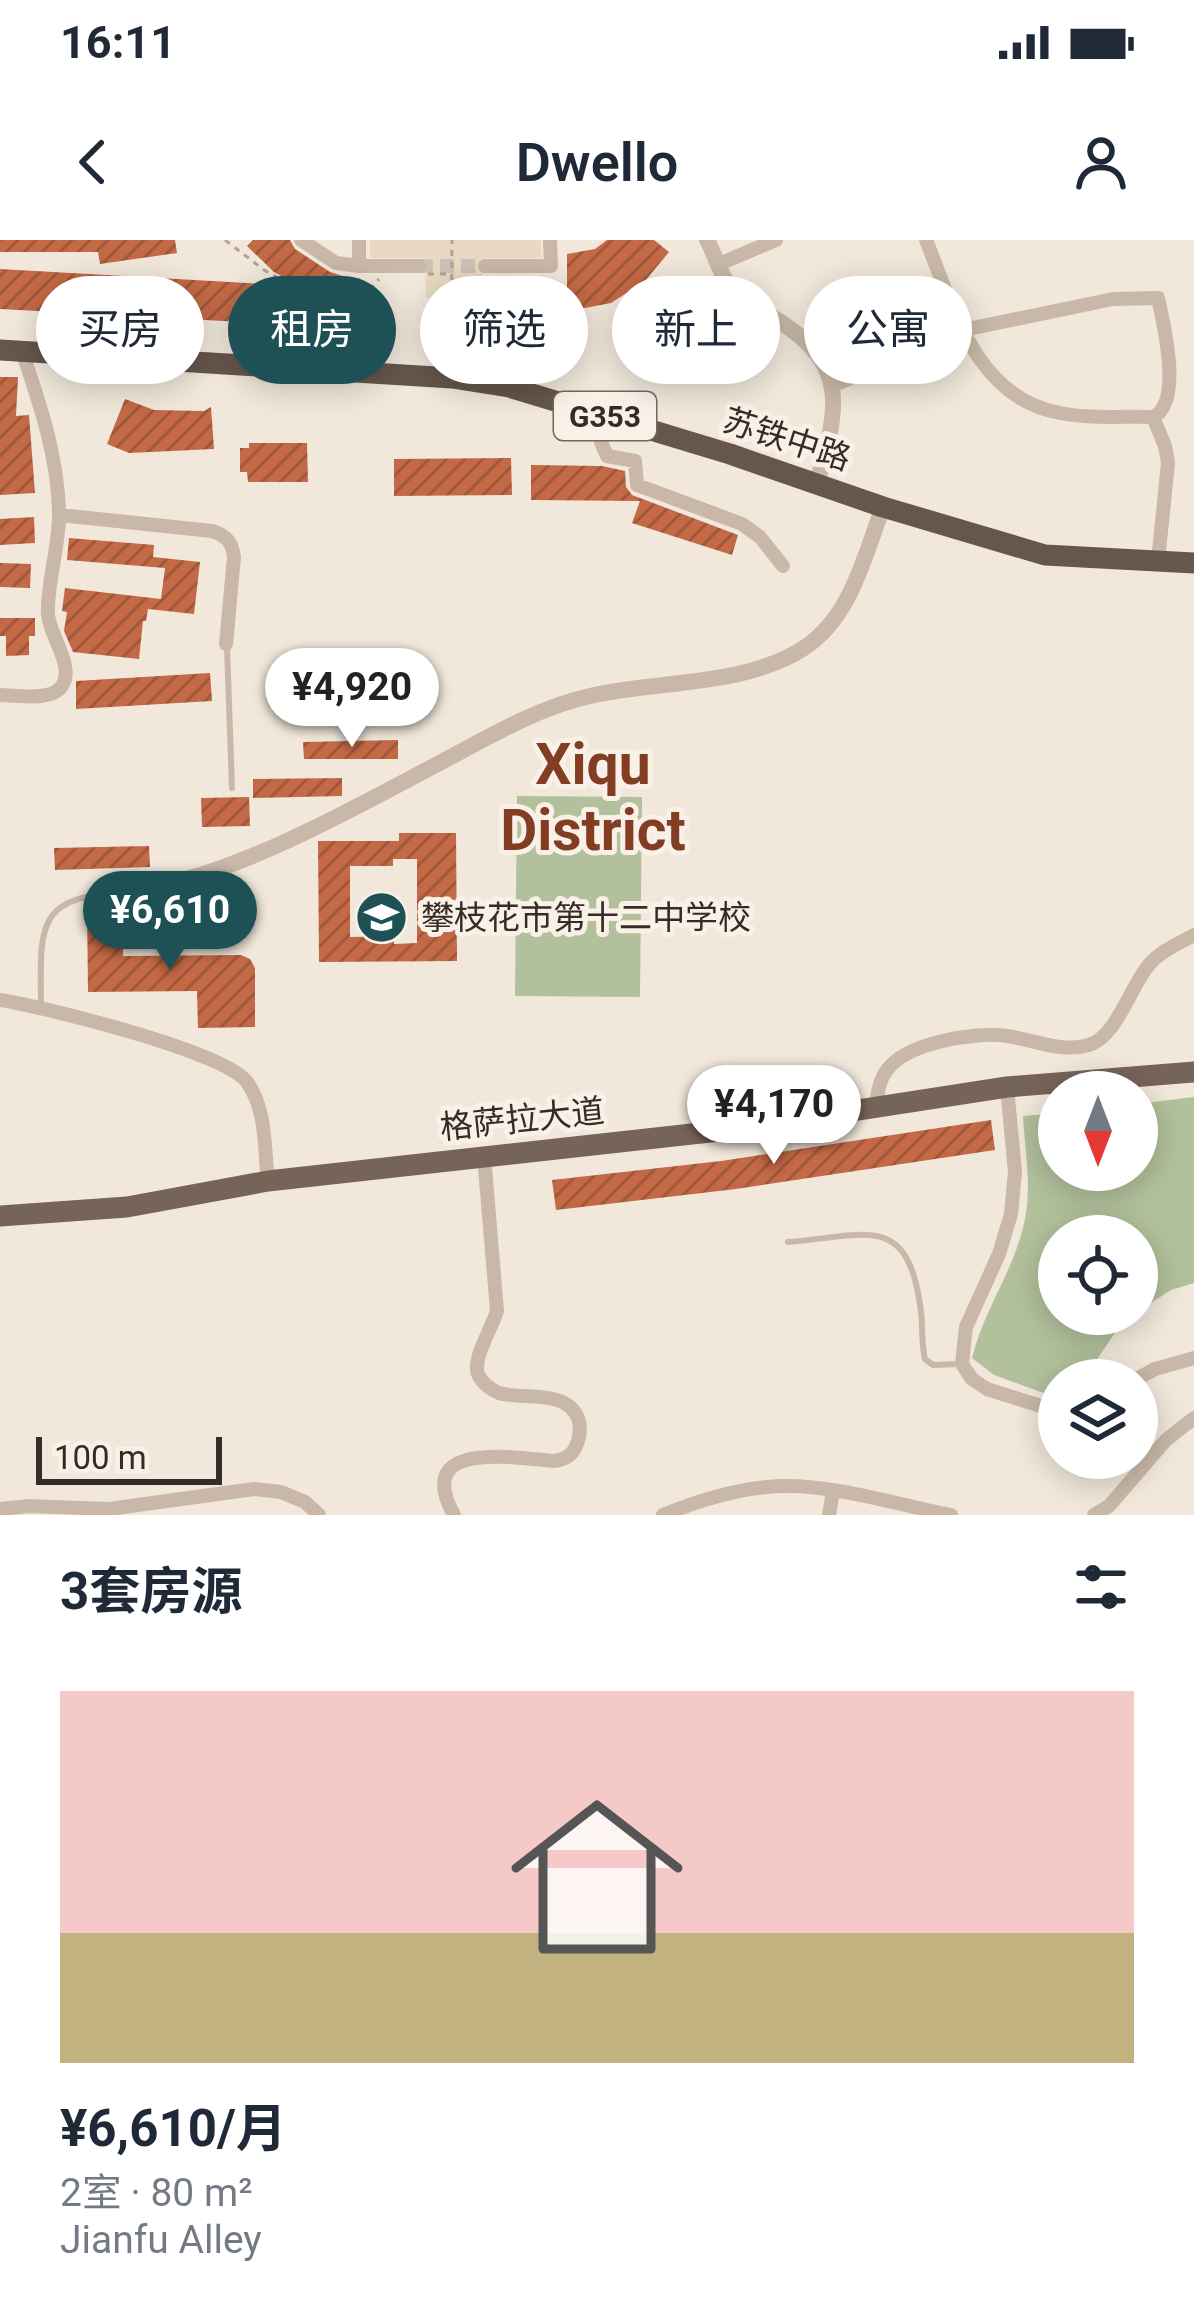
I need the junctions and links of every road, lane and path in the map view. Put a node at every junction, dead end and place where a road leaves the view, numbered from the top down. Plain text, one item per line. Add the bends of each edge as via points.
1 (225, 240) edge
2 (302, 240) edge
3 (359, 240) edge
4 (452, 240) edge
5 (550, 240) edge
6 (707, 240) edge
7 (776, 240) edge
8 (926, 240) edge
9 (719, 264) junction
10 (359, 266) junction
11 (485, 266) tunnel mouth
12 (423, 270) joint
13 (451, 274) joint
14 (941, 276) edge
15 (972, 328) edge
16 (972, 346) edge
17 (11, 350) edge
18 (420, 376) edge
19 (490, 384) edge
20 (837, 384) edge
21 (832, 386) junction
22 (598, 414) junction
23 (1153, 417) junction
24 (817, 482) junction
25 (883, 507) junction
26 (59, 515) junction
27 (1158, 561) junction
28 (1194, 563) edge
29 (783, 566) dead end
30 (226, 644) joint
31 (0, 695) edge
32 (232, 788) dead end
33 (136, 891) joint
34 (1194, 935) edge
35 (0, 1000) edge
36 (41, 1007) junction
37 (1194, 1072) edge
38 (1007, 1087) junction
39 (876, 1105) junction
40 (484, 1156) junction
41 (268, 1181) junction
42 (0, 1216) edge
43 (788, 1242) dead end
44 (1194, 1358) edge
45 (962, 1364) junction
46 (1158, 1369) edge
47 (1038, 1405) edge
48 (1194, 1418) edge
49 (833, 1492) junction
50 (0, 1509) edge
51 (319, 1515) edge
52 (454, 1515) edge
53 (663, 1515) edge
54 (829, 1515) edge
55 (951, 1515) edge
56 (1094, 1515) edge

1 - 10 path via 334,310 357,283
2 - 10 street via 336,263
3 - 10 street
4 - 13 path
5 - 11 street via 551,266
6 - 9 street
7 - 9 street
8 - 14 street
9 - 21 street via 746,299 812,345
10 - 12 street
12 - 13 path
15 - 23 street via 1113,299 1158,298 1169,394
16 - 23 street via 987,372 1036,407
17 - 18 highway, 苏铁中路 / G353
17 - 26 street via 52,446
19 - 22 highway, 苏铁中路 / G353
20 - 21 street
21 - 24 street
22 - 24 highway, 苏铁中路 / G353
22 - 29 street via 607,456 635,460 637,485 742,524
23 - 27 street via 1168,463
24 - 25 highway, 苏铁中路 / G353
25 - 27 highway, 苏铁中路 / G353 via 1045,555
25 - 33 street via 836,619 806,647 770,665 549,709 324,824
26 - 30 street via 225,536 234,557
26 - 31 street via 48,615 65,681 49,695
27 - 28 highway, 苏铁中路 / G353
30 - 32 lane
33 - 36 lane via 59,906 40,943
34 - 39 street via 1151,962 1099,1042 1066,1048 986,1034 950,1039 887,1069
35 - 36 street
36 - 41 street via 213,1058 244,1077 260,1105
37 - 38 main road, 格萨拉大道
38 - 39 main road, 格萨拉大道
38 - 45 street via 1016,1172 1011,1214 966,1327
39 - 40 main road, 格萨拉大道
40 - 41 main road, 格萨拉大道
40 - 52 street via 497,1311 478,1376 499,1393 564,1403 576,1412 579,1440 566,1459 554,1461 464,1459 446,1479
41 - 42 main road, 格萨拉大道 via 127,1207
43 - 45 lane via 873,1235 896,1242 917,1290 925,1359
44 - 46 street
45 - 47 street via 987,1389
48 - 56 street
49 - 53 street via 746,1490
49 - 54 street
49 - 55 street
50 - 51 street via 109,1509 254,1489 281,1492

